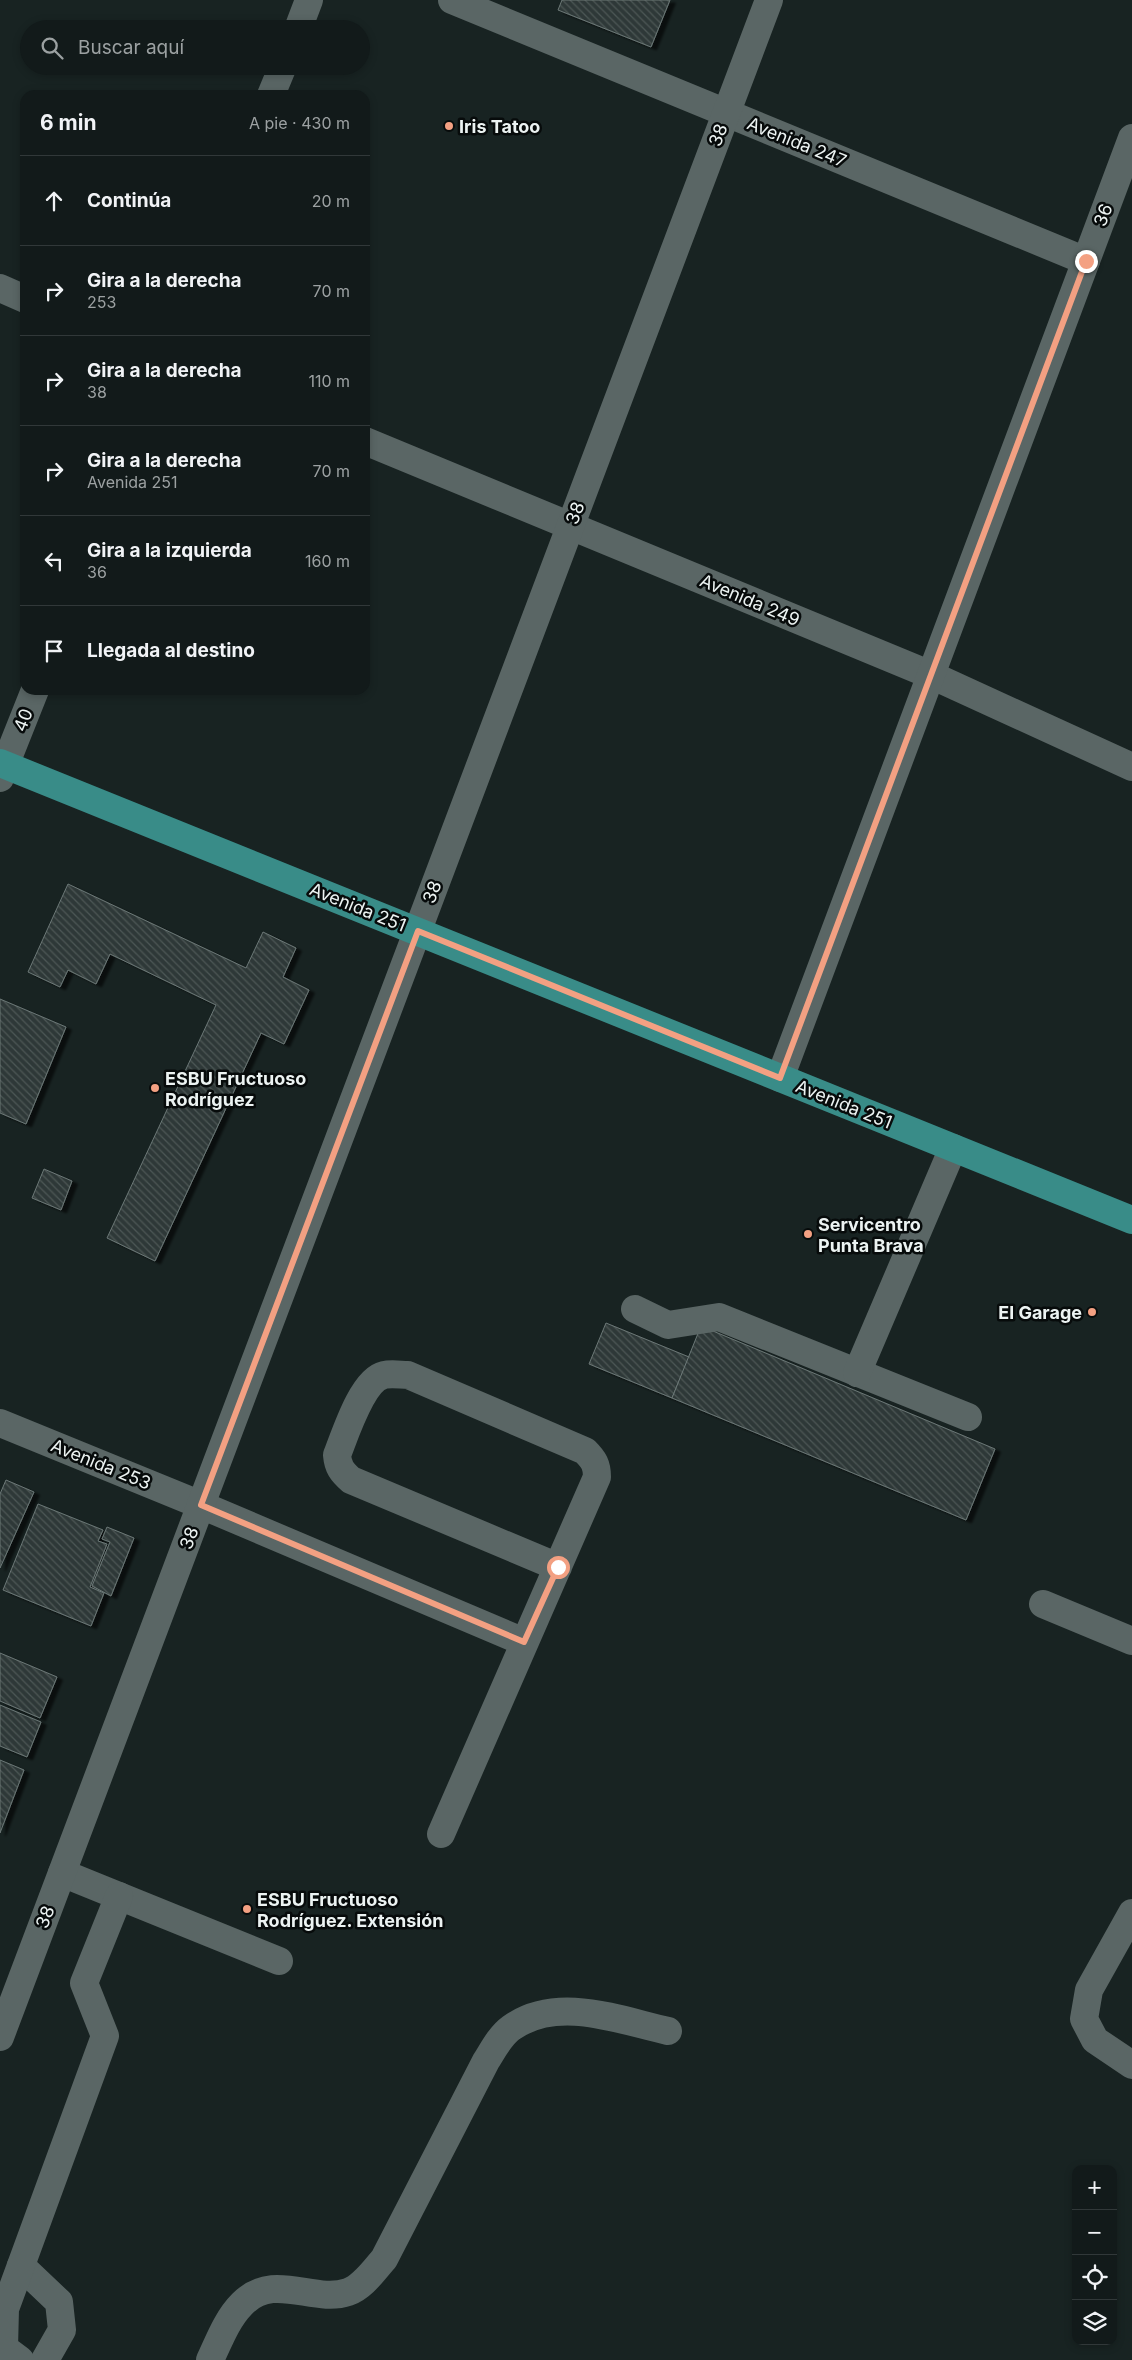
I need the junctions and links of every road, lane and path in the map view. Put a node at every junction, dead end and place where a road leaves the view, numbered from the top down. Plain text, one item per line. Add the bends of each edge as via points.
1 (309, 0) edge
2 (452, 0) edge
3 (769, 0) edge
4 (301, 20) edge
5 (279, 75) edge
6 (273, 90) edge
7 (726, 113) junction
8 (1132, 138) edge
9 (1086, 261) junction
10 (0, 288) edge
11 (20, 297) edge
12 (370, 443) edge
13 (571, 525) junction
14 (931, 675) junction
15 (33, 695) edge
16 (1132, 766) edge
17 (2, 769) edge
18 (418, 931) junction
19 (780, 1078) junction
20 (953, 1148) junction
21 (1132, 1220) edge
22 (635, 1309) dead end
23 (857, 1373) junction
24 (968, 1417) dead end
25 (0, 1423) edge
26 (201, 1505) junction
27 (558, 1567) junction
28 (1043, 1604) dead end
29 (1132, 1640) edge
30 (524, 1642) junction
31 (441, 1834) dead end
32 (62, 1873) junction
33 (119, 1896) junction
34 (1132, 1913) edge
35 (278, 1961) dead end
36 (668, 2031) dead end
37 (0, 2037) edge
38 (1132, 2065) edge
39 (21, 2266) junction
40 (20, 2360) edge
41 (45, 2360) edge
42 (210, 2360) edge

1 - 4 street
2 - 7 street, Avenida 247
3 - 7 street, 38
5 - 6 street
7 - 9 street, Avenida 247
7 - 13 street, 38
8 - 9 street, 36
9 - 14 street, 36
10 - 11 street
12 - 13 street, Avenida 249
13 - 14 street, Avenida 249
13 - 18 street, 38
14 - 16 street, Avenida 249
14 - 19 street, 36
15 - 17 street, 40
17 - 18 main road, Avenida 251
18 - 19 main road, Avenida 251
18 - 26 street, 38
19 - 20 main road, Avenida 251
20 - 21 main road, Avenida 251
20 - 23 street
22 - 23 street via 668,1325 718,1317
23 - 24 street
25 - 26 street, Avenida 253
26 - 30 street, Avenida 253
26 - 32 street, 38
27 - 27 street via 597,1477 597,1468 590,1456 585,1451 408,1375 384,1375 372,1381 337,1455 342,1472 352,1480
27 - 30 street
28 - 29 street
30 - 31 street
32 - 33 street
32 - 37 street, 38
33 - 35 street
33 - 39 street via 84,1983 105,2036
34 - 38 street via 1089,1990 1084,2019 1096,2040
36 - 42 street via 573,2011 535,2015 510,2028 486,2061 384,2259 348,2292 332,2294 283,2288 261,2292 243,2303 230,2319
39 - 40 street via 5,2309 4,2348
39 - 41 street via 59,2302 62,2330

